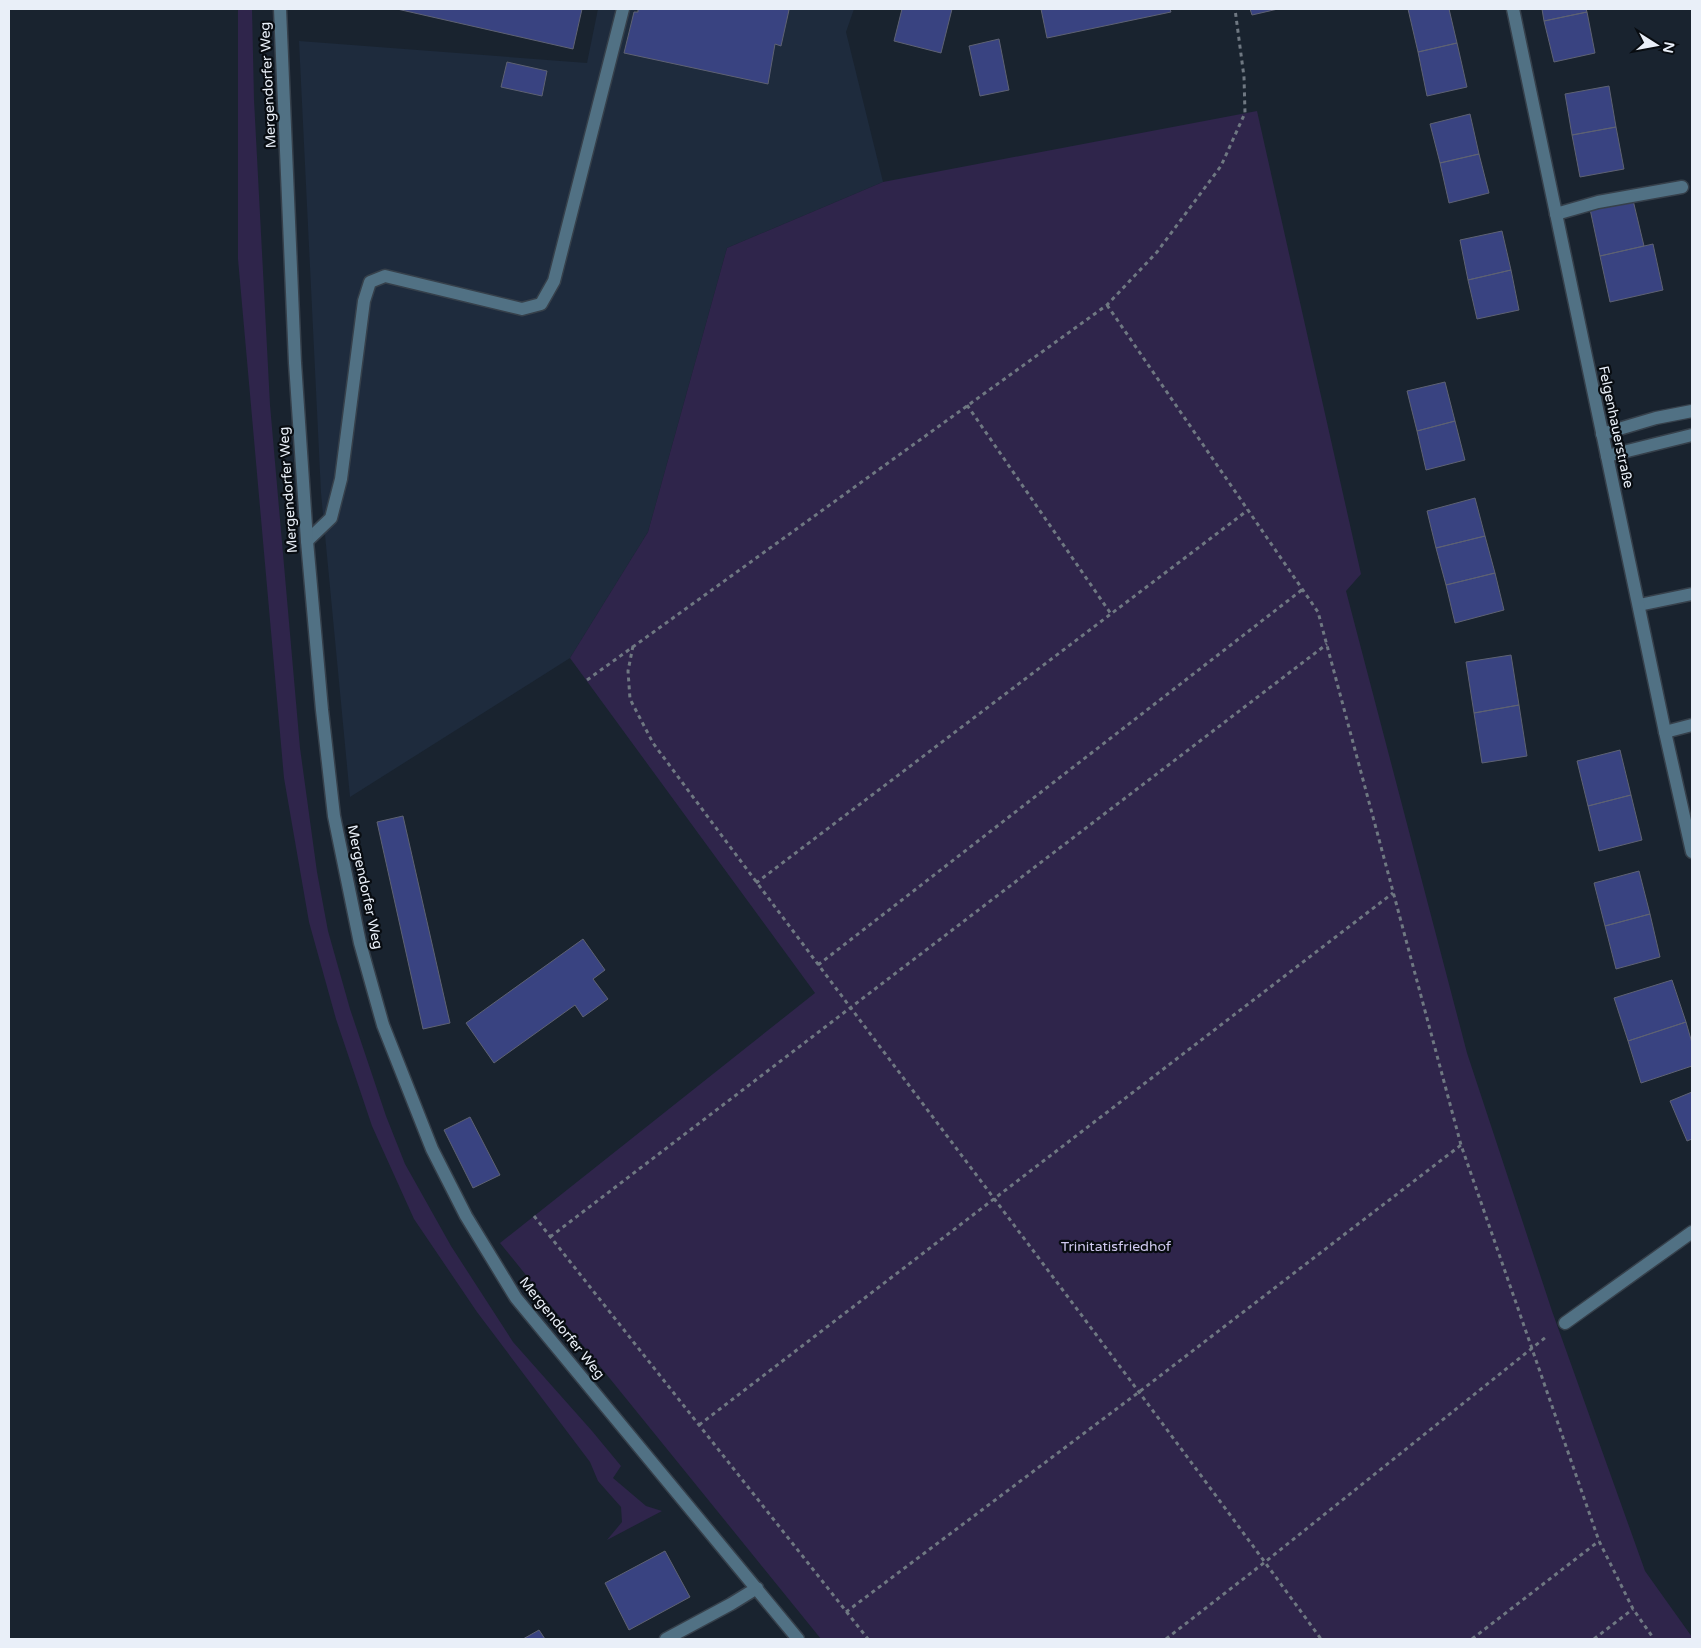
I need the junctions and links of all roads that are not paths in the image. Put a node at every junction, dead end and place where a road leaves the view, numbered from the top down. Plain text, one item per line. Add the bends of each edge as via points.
1 (280, 9) edge
2 (623, 9) edge
3 (1513, 9) edge
4 (1682, 187) dead end
5 (1556, 214) junction
6 (1692, 411) edge
7 (1602, 434) junction
8 (1692, 435) edge
9 (1607, 456) junction
10 (307, 541) junction
11 (1692, 594) edge
12 (1639, 605) junction
13 (1692, 725) edge
14 (1665, 732) junction
15 (1692, 852) edge
16 (1692, 1232) edge
17 (1565, 1323) road end
18 (757, 1588) junction
19 (666, 1639) edge
20 (798, 1639) edge

1 - 10 street, Mergendorfer Weg via 294,353
2 - 10 street via 554,281 541,304 522,309 385,276 370,282 364,301 341,479 331,518
3 - 5 street, Felgenhauerstraße
4 - 5 street via 1598,202
5 - 7 street, Felgenhauerstraße
6 - 7 street
7 - 9 street, Felgenhauerstraße
8 - 9 street
9 - 12 street, Felgenhauerstraße
10 - 18 street, Mergendorfer Weg via 334,816 360,943 383,1025 432,1149 466,1216 516,1298
11 - 12 street
12 - 14 street, Felgenhauerstraße
13 - 14 street
14 - 15 street, Felgenhauerstraße
16 - 17 street
18 - 19 street
18 - 20 street, Mergendorfer Weg

